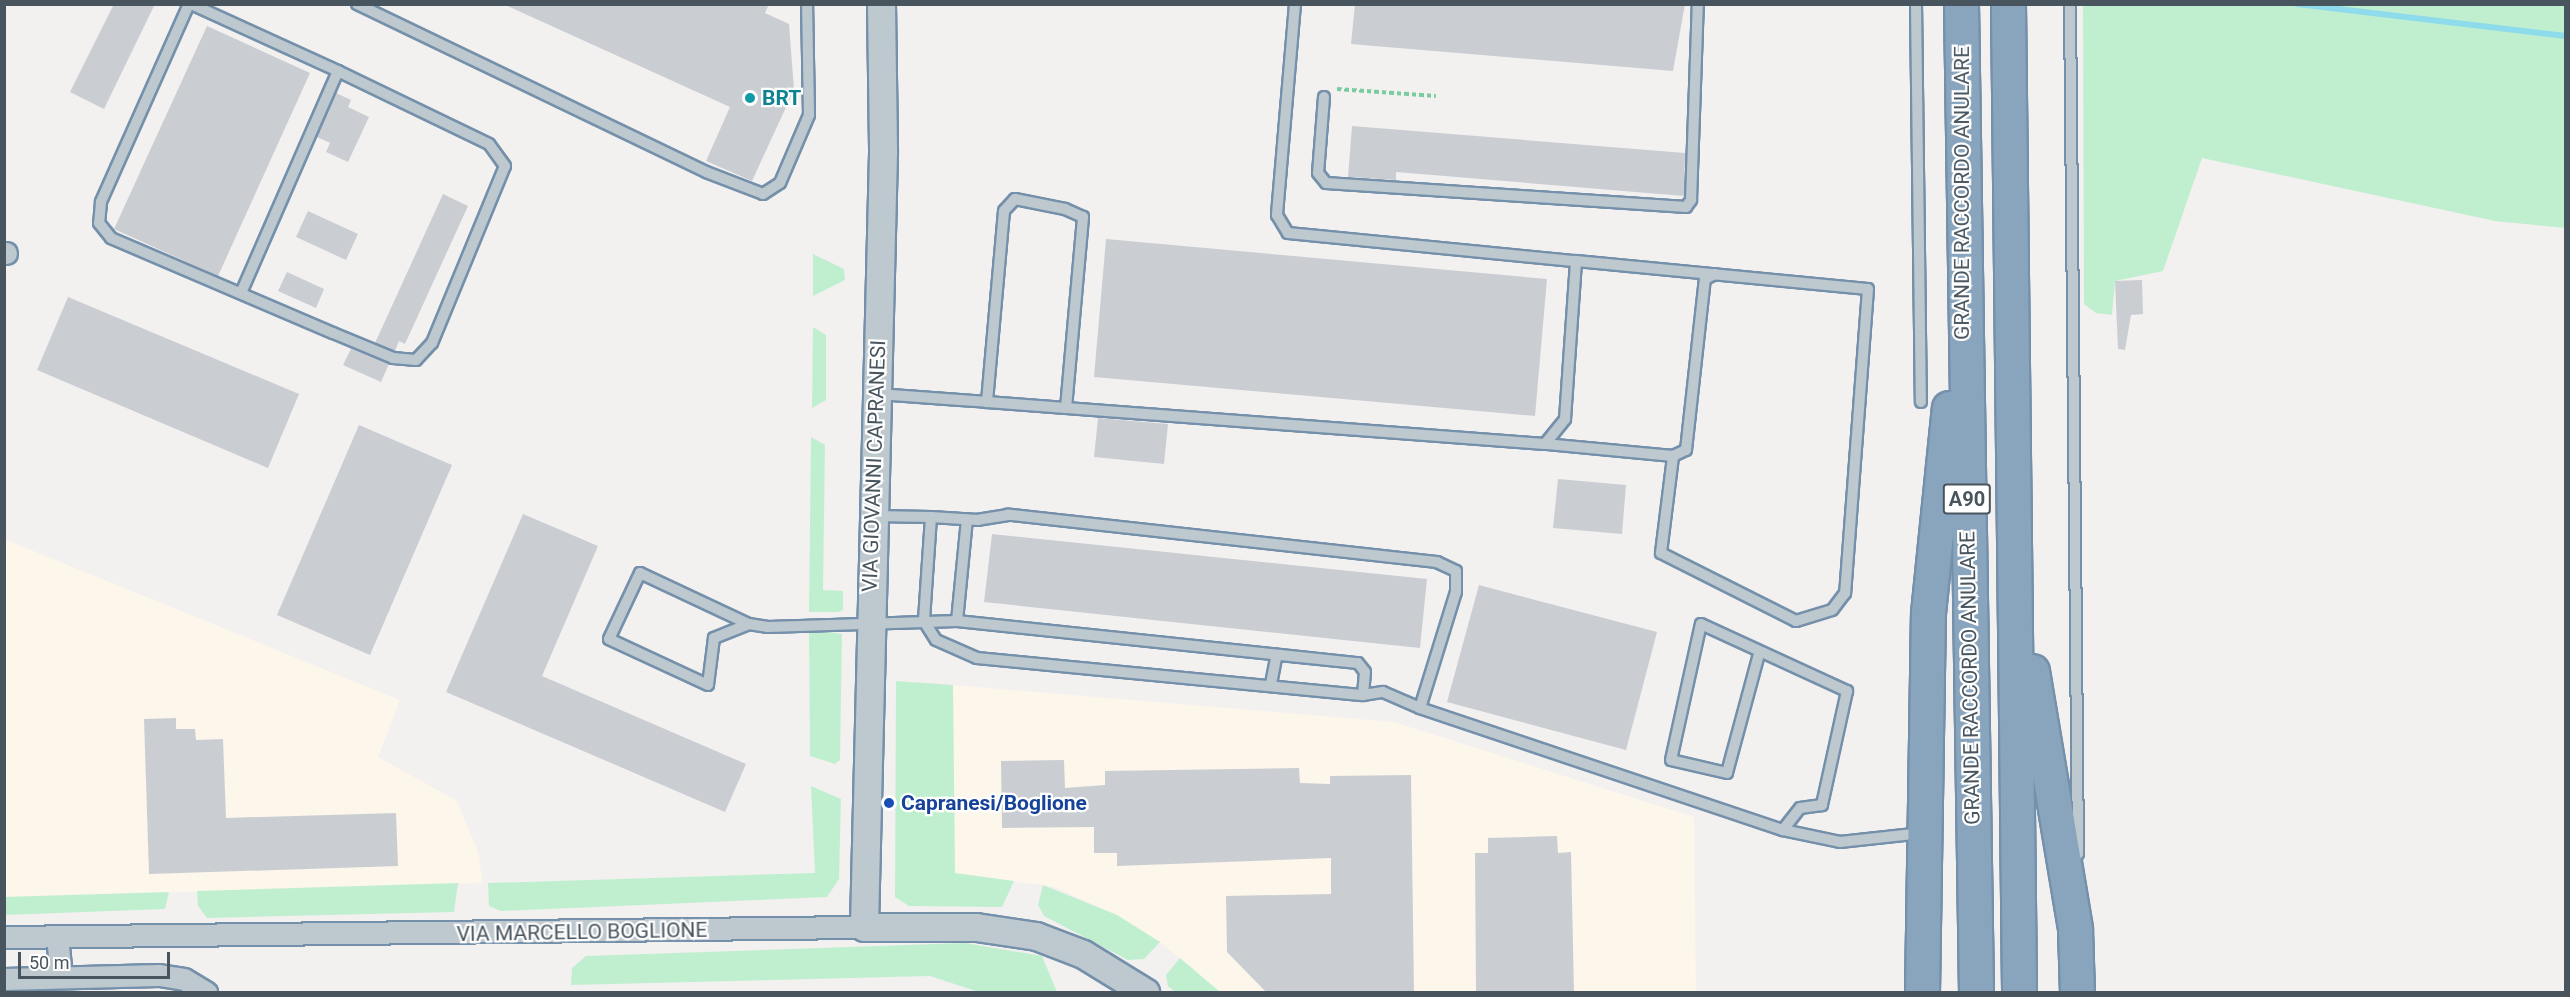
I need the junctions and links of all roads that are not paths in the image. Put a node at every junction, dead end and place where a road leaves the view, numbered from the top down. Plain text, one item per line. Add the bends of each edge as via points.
1 (190, 4) edge
2 (357, 4) edge
3 (807, 4) edge
4 (881, 4) edge
5 (1295, 4) edge
6 (1698, 4) edge
7 (1916, 4) edge
8 (1961, 4) edge
9 (2008, 4) edge
10 (2070, 4) edge
11 (338, 71) junction
12 (1324, 97) dead end
13 (1576, 261) junction
14 (1715, 274) junction
15 (241, 293) junction
16 (1963, 313) junction
17 (875, 394) junction
18 (987, 402) junction
19 (1920, 402) dead end
20 (1065, 408) junction
21 (1545, 444) junction
22 (1673, 456) junction
23 (871, 516) junction
24 (931, 517) junction
25 (968, 519) junction
26 (2014, 553) junction
27 (924, 621) junction
28 (957, 621) junction
29 (870, 622) junction
30 (748, 624) junction
31 (1759, 654) junction
32 (1276, 658) junction
33 (1271, 684) junction
34 (1363, 695) junction
35 (1420, 708) junction
36 (1783, 830) junction
37 (1924, 832) junction
38 (2078, 854) dead end
39 (864, 927) junction
40 (57, 936) junction
41 (4, 937) edge
42 (61, 976) junction
43 (4, 979) edge
44 (206, 993) edge
45 (1145, 993) edge
46 (1922, 993) edge
47 (1976, 993) edge
48 (2019, 993) edge
49 (2077, 993) edge

1 - 11 lane
1 - 15 lane via 98,217 111,238
2 - 3 lane via 706,172 763,194 780,183 809,115
4 - 17 street, VIA GIOVANNI CAPRANESI
5 - 13 lane via 1276,215 1288,233
6 - 12 lane via 1691,200 1686,207 1326,183 1318,173
7 - 19 lane
8 - 16 highway, GRANDE RACCORDO ANULARE / A90
9 - 26 highway, A90
10 - 38 lane
11 - 15 lane
11 - 15 lane via 489,144 503,158 502,185 432,344 416,360 393,358
13 - 14 lane
13 - 21 lane via 1565,419
14 - 22 lane via 1705,279 1686,450
14 - 22 lane via 1868,289 1845,593 1832,610 1796,621 1661,553
16 - 37 highway via 1930,567
16 - 47 highway, GRANDE RACCORDO ANULARE / A90
17 - 18 lane
17 - 23 street, VIA GIOVANNI CAPRANESI
18 - 20 lane
18 - 20 lane via 1004,211 1015,199 1083,217
20 - 21 lane
21 - 22 lane
23 - 24 lane
23 - 29 street, VIA GIOVANNI CAPRANESI
24 - 25 lane
24 - 27 lane
25 - 28 lane
25 - 35 lane via 1008,515 1437,562 1456,571 1456,592
26 - 48 highway, A90
26 - 49 highway via 2075,929
27 - 28 lane
27 - 29 lane
27 - 33 lane via 936,640 977,658
28 - 32 lane
29 - 30 lane
29 - 39 street, VIA GIOVANNI CAPRANESI
30 - 30 lane via 640,573 609,639 708,685 714,638
31 - 31 lane via 1701,624 1671,760 1727,773
31 - 36 lane via 1847,691 1822,805 1800,808
32 - 33 lane
32 - 34 lane via 1358,663 1365,672
33 - 34 lane
34 - 35 lane via 1383,692
35 - 36 lane
36 - 37 lane via 1840,842
37 - 46 highway
39 - 40 street, VIA MARCELLO BOGLIONE
39 - 45 street, VIA MARCELLO BOGLIONE via 968,927 1028,934 1083,954
40 - 41 street, VIA MARCELLO BOGLIONE
40 - 42 street
42 - 43 street
42 - 44 street via 159,975 184,979

